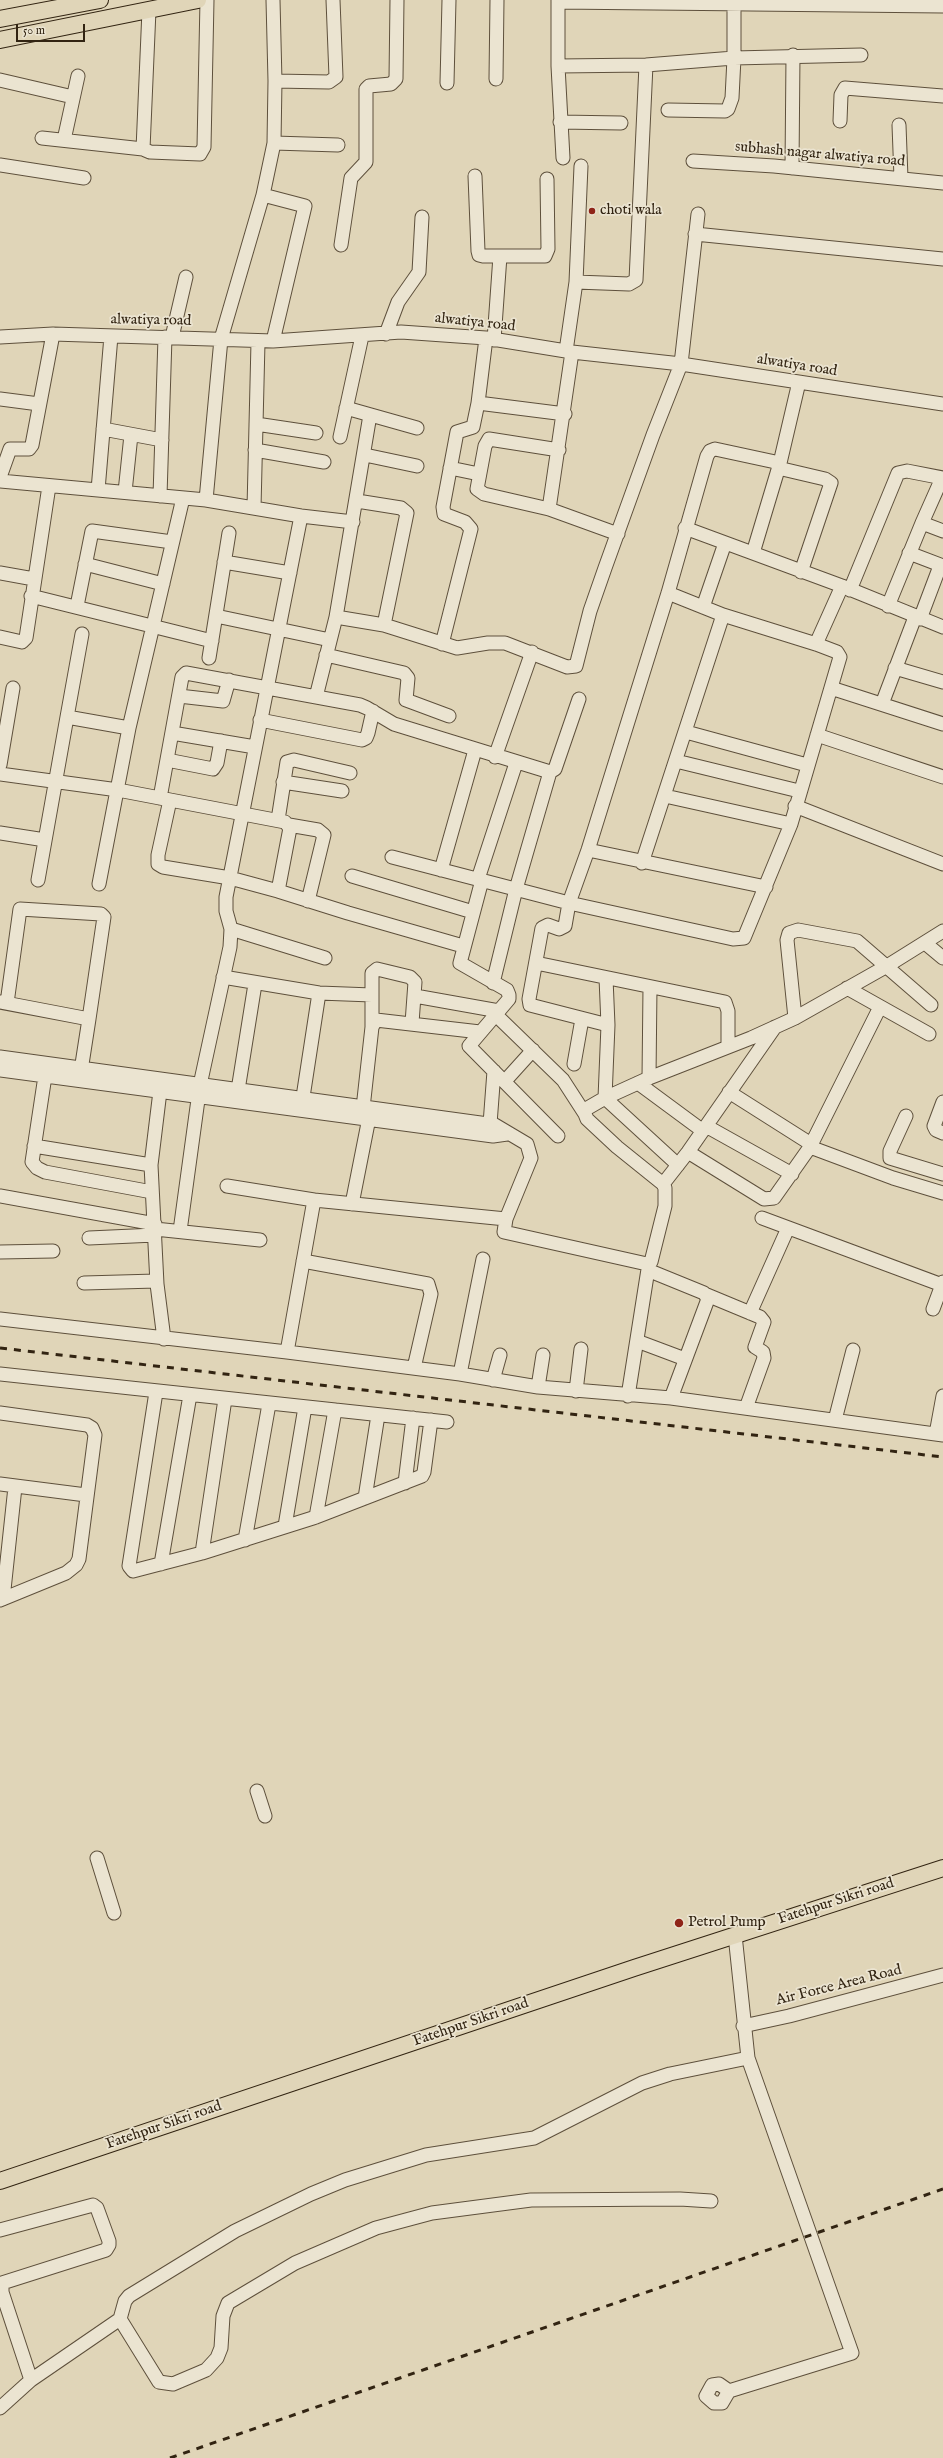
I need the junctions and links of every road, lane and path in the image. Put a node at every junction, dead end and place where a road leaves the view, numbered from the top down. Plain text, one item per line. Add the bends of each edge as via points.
1 (100, 0) edge
2 (198, 0) edge
3 (207, 0) edge
4 (273, 0) edge
5 (333, 0) edge
6 (397, 0) edge
7 (449, 0) edge
8 (497, 0) edge
9 (558, 1) edge
10 (734, 1) edge
11 (943, 6) edge
12 (149, 10) junction
13 (0, 19) edge
14 (0, 40) edge
15 (793, 55) junction
16 (861, 55) dead end
17 (734, 58) junction
18 (646, 65) junction
19 (558, 66) junction
20 (78, 76) dead end
21 (496, 79) dead end
22 (0, 80) edge
23 (275, 81) junction
24 (447, 83) dead end
25 (943, 96) edge
26 (73, 97) junction
27 (668, 110) dead end
28 (840, 121) dead end
29 (560, 122) junction
30 (621, 122) dead end
31 (899, 125) dead end
32 (42, 138) dead end
33 (64, 140) junction
34 (274, 143) junction
35 (338, 145) dead end
36 (143, 149) junction
37 (563, 158) dead end
38 (693, 161) dead end
39 (0, 166) edge
40 (581, 166) dead end
41 (792, 168) junction
42 (475, 176) dead end
43 (84, 178) dead end
44 (901, 178) junction
45 (547, 180) dead end
46 (943, 183) edge
47 (263, 195) junction
48 (698, 214) dead end
49 (422, 217) dead end
50 (695, 234) junction
51 (341, 245) dead end
52 (500, 256) junction
53 (943, 259) edge
54 (186, 277) dead end
55 (576, 282) junction
56 (53, 334) junction
57 (386, 334) junction
58 (111, 336) junction
59 (362, 336) junction
60 (0, 337) edge
61 (168, 337) junction
62 (221, 339) junction
63 (490, 339) junction
64 (258, 342) junction
65 (273, 342) junction
66 (569, 351) junction
67 (681, 364) junction
68 (799, 382) junction
69 (0, 399) edge
70 (478, 403) junction
71 (39, 404) junction
72 (943, 404) edge
73 (346, 408) junction
74 (564, 414) junction
75 (370, 415) junction
76 (256, 424) junction
77 (417, 428) dead end
78 (103, 430) junction
79 (316, 434) dead end
80 (132, 435) junction
81 (340, 437) dead end
82 (162, 440) junction
83 (255, 450) junction
84 (559, 450) junction
85 (365, 455) junction
86 (324, 462) dead end
87 (779, 465) junction
88 (417, 466) dead end
89 (450, 468) junction
90 (480, 474) junction
91 (0, 477) edge
92 (942, 478) edge
93 (0, 481) edge
94 (48, 486) junction
95 (98, 490) junction
96 (125, 492) junction
97 (160, 496) junction
98 (939, 496) edge
99 (183, 498) junction
100 (206, 500) junction
101 (357, 501) junction
102 (254, 508) junction
103 (549, 510) junction
104 (301, 516) junction
105 (353, 522) junction
106 (922, 523) junction
107 (685, 528) junction
108 (943, 531) edge
109 (229, 533) dead end
110 (618, 534) junction
111 (172, 542) junction
112 (725, 543) junction
113 (753, 553) junction
114 (910, 553) junction
115 (224, 562) junction
116 (85, 564) junction
117 (942, 566) edge
118 (801, 572) junction
119 (0, 573) edge
120 (290, 573) junction
121 (34, 579) junction
122 (163, 584) junction
123 (846, 588) junction
124 (668, 593) junction
125 (32, 596) junction
126 (77, 606) junction
127 (888, 606) junction
128 (703, 607) junction
129 (723, 615) junction
130 (216, 616) junction
131 (336, 617) junction
132 (917, 618) junction
133 (384, 625) junction
134 (154, 627) junction
135 (943, 627) edge
136 (278, 629) junction
137 (82, 634) dead end
138 (0, 637) edge
139 (330, 640) junction
140 (212, 641) junction
141 (442, 644) junction
142 (816, 644) junction
143 (532, 652) junction
144 (326, 655) junction
145 (209, 658) dead end
146 (896, 668) junction
147 (229, 680) junction
148 (943, 682) edge
149 (13, 688) dead end
150 (266, 688) junction
151 (832, 688) junction
152 (179, 696) junction
153 (316, 697) junction
154 (580, 699) dead end
155 (882, 704) junction
156 (374, 711) junction
157 (449, 716) dead end
158 (66, 717) junction
159 (260, 720) junction
160 (943, 724) edge
161 (129, 728) junction
162 (686, 732) junction
163 (172, 733) junction
164 (817, 735) junction
165 (221, 741) junction
166 (255, 747) junction
167 (475, 750) junction
168 (495, 757) junction
169 (167, 760) junction
170 (676, 761) junction
171 (516, 763) junction
172 (0, 765) edge
173 (808, 765) junction
174 (550, 772) junction
175 (350, 773) dead end
176 (0, 774) edge
177 (943, 776) edge
178 (54, 782) junction
179 (283, 782) junction
180 (118, 790) junction
181 (342, 791) dead end
182 (800, 791) junction
183 (665, 796) junction
184 (165, 799) junction
185 (795, 806) junction
186 (243, 813) junction
187 (284, 822) junction
188 (791, 824) junction
189 (0, 834) edge
190 (45, 840) junction
191 (588, 850) junction
192 (392, 857) dead end
193 (642, 862) junction
194 (943, 864) edge
195 (441, 870) junction
196 (352, 876) dead end
197 (230, 878) junction
198 (38, 880) dead end
199 (480, 880) junction
200 (100, 884) dead end
201 (766, 887) junction
202 (516, 889) junction
203 (278, 891) junction
204 (308, 901) junction
205 (569, 903) junction
206 (473, 912) junction
207 (231, 929) junction
208 (943, 931) edge
209 (925, 943) junction
210 (463, 946) junction
211 (325, 958) dead end
212 (943, 958) edge
213 (536, 963) junction
214 (887, 966) junction
215 (223, 977) junction
216 (606, 978) junction
217 (494, 983) junction
218 (255, 984) junction
219 (650, 987) junction
220 (847, 988) junction
221 (319, 993) junction
222 (372, 995) junction
223 (415, 996) junction
224 (3, 1003) edge
225 (931, 1005) dead end
226 (880, 1007) junction
227 (497, 1013) junction
228 (794, 1018) junction
229 (89, 1019) junction
230 (582, 1020) junction
231 (412, 1023) junction
232 (608, 1025) junction
233 (372, 1027) junction
234 (775, 1027) junction
235 (480, 1032) junction
236 (929, 1034) dead end
237 (728, 1046) junction
238 (532, 1050) junction
239 (0, 1057) edge
240 (574, 1064) dead end
241 (0, 1070) edge
242 (494, 1071) junction
243 (81, 1074) junction
244 (45, 1076) junction
245 (644, 1080) junction
246 (505, 1082) junction
247 (161, 1085) junction
248 (238, 1090) junction
249 (199, 1091) junction
250 (729, 1092) junction
251 (303, 1097) junction
252 (605, 1098) junction
253 (943, 1102) edge
254 (368, 1112) junction
255 (585, 1114) junction
256 (906, 1116) dead end
257 (490, 1124) junction
258 (704, 1129) junction
259 (943, 1133) edge
260 (506, 1134) junction
261 (558, 1136) dead end
262 (811, 1145) junction
263 (34, 1146) junction
264 (688, 1152) junction
265 (151, 1165) junction
266 (678, 1165) junction
267 (792, 1174) junction
268 (943, 1174) edge
269 (663, 1184) junction
270 (227, 1186) dead end
271 (152, 1192) junction
272 (943, 1193) edge
273 (0, 1196) edge
274 (314, 1200) junction
275 (352, 1204) junction
276 (762, 1218) dead end
277 (506, 1219) junction
278 (788, 1228) junction
279 (155, 1229) junction
280 (180, 1231) junction
281 (89, 1238) dead end
282 (260, 1240) dead end
283 (53, 1251) dead end
284 (0, 1252) edge
285 (483, 1259) dead end
286 (303, 1261) junction
287 (649, 1267) junction
288 (156, 1281) junction
289 (84, 1283) dead end
290 (942, 1284) edge
291 (707, 1295) junction
292 (933, 1309) dead end
293 (750, 1313) junction
294 (0, 1319) edge
295 (164, 1340) junction
296 (637, 1341) junction
297 (581, 1349) dead end
298 (853, 1350) dead end
299 (287, 1352) junction
300 (500, 1355) dead end
301 (543, 1355) dead end
302 (686, 1359) junction
303 (414, 1368) junction
304 (0, 1374) edge
305 (460, 1374) junction
306 (493, 1380) junction
307 (538, 1387) junction
308 (576, 1391) junction
309 (156, 1392) junction
310 (190, 1395) junction
311 (628, 1396) junction
312 (943, 1396) edge
313 (671, 1398) junction
314 (225, 1399) junction
315 (269, 1404) junction
316 (305, 1407) junction
317 (746, 1408) junction
318 (335, 1410) junction
319 (0, 1413) edge
320 (378, 1415) junction
321 (413, 1418) junction
322 (431, 1420) junction
323 (835, 1420) junction
324 (447, 1422) dead end
325 (939, 1434) edge
326 (406, 1483) junction
327 (0, 1484) edge
328 (15, 1487) junction
329 (86, 1495) junction
330 (364, 1498) junction
331 (316, 1517) junction
332 (285, 1526) junction
333 (245, 1540) junction
334 (202, 1553) junction
335 (161, 1564) junction
336 (1, 1599) edge
337 (257, 1791) dead end
338 (265, 1816) dead end
339 (97, 1858) dead end
340 (943, 1868) edge
341 (114, 1913) dead end
342 (735, 1934) junction
343 (943, 1976) edge
344 (743, 2026) junction
345 (748, 2058) junction
346 (0, 2181) edge
347 (711, 2201) dead end
348 (0, 2230) edge
349 (1, 2285) edge
350 (120, 2319) junction
351 (32, 2380) junction
352 (729, 2391) dead end
353 (0, 2408) edge

1 - 13 main road
2 - 12 main road
3 - 36 street via 203,151 187,154 150,152
4 - 23 street
5 - 23 street via 336,77 329,82
6 - 51 street via 396,79 393,84 369,86 366,89 366,162 351,178
7 - 24 street
8 - 21 street
9 - 10 street
9 - 19 street
10 - 11 street
10 - 17 street
12 - 14 main road
12 - 36 street
15 - 16 street
15 - 17 street
15 - 41 street
17 - 18 street
17 - 27 street via 732,98 728,109
18 - 19 street
18 - 55 street via 636,280 629,284
19 - 29 street
20 - 26 street
22 - 26 street
23 - 34 street
25 - 28 street via 844,88 841,95
26 - 33 street
29 - 30 street
29 - 37 street
31 - 44 street
32 - 33 street
33 - 36 street
34 - 35 street
34 - 47 street
38 - 41 street, subhash nagar alwatiya road
39 - 43 street
40 - 55 street
41 - 44 street, subhash nagar alwatiya road
42 - 52 street via 478,253 482,256
44 - 46 street, subhash nagar alwatiya road
45 - 52 street via 547,254 542,257
47 - 62 street
47 - 65 street via 305,206
48 - 50 street
49 - 57 street via 419,272 398,302
50 - 53 street
50 - 67 street
52 - 63 street
54 - 61 street
55 - 66 street
56 - 58 street, alwatiya road
56 - 60 street, alwatiya road
56 - 71 street
57 - 59 street, alwatiya road
57 - 63 street, alwatiya road via 401,332
58 - 61 street, alwatiya road
58 - 78 street
59 - 65 street, alwatiya road
59 - 73 street
61 - 62 street, alwatiya road
61 - 82 street
62 - 64 street, alwatiya road
62 - 100 street
63 - 66 street, alwatiya road
63 - 70 street
64 - 65 street, alwatiya road
64 - 76 street
66 - 67 street, alwatiya road
66 - 74 street
67 - 68 street, alwatiya road
67 - 110 street
68 - 72 street, alwatiya road
68 - 87 street
69 - 71 street
70 - 74 street
70 - 89 street via 473,427 457,432
71 - 91 street via 31,448 10,449
73 - 75 street
73 - 81 street
74 - 84 street
75 - 77 street
75 - 85 street
76 - 79 street
76 - 83 street
78 - 80 street
78 - 95 street
80 - 82 street
80 - 96 street
82 - 97 street
83 - 86 street
83 - 102 street
84 - 90 street via 489,439 485,446
84 - 103 street
85 - 88 street
85 - 101 street
87 - 107 street via 721,450 710,451
87 - 113 street
87 - 118 street via 831,483
89 - 90 street
89 - 141 street via 443,511 448,516 465,522 471,529
90 - 103 street via 477,486 479,492
92 - 98 street
92 - 123 street via 907,471 898,473
93 - 94 street
94 - 95 street
94 - 121 street
95 - 96 street
96 - 97 street
97 - 99 street
98 - 106 street
99 - 100 street
99 - 111 street
100 - 102 street
101 - 105 street
101 - 133 street via 401,508 407,513
102 - 104 street
103 - 110 street
104 - 105 street
104 - 120 street
105 - 131 street
106 - 108 street
106 - 114 street
107 - 112 street
107 - 124 street
109 - 115 street
110 - 143 street via 590,611 576,666 567,667
111 - 116 street via 92,531
111 - 122 street
112 - 113 street
112 - 128 street
113 - 118 street
114 - 117 street
114 - 127 street
115 - 120 street
115 - 130 street
116 - 122 street
116 - 126 street
117 - 132 street
118 - 123 street
119 - 121 street
120 - 136 street
121 - 125 street
122 - 134 street
123 - 127 street
123 - 142 street
124 - 128 street
124 - 191 street
125 - 126 street
125 - 138 street via 25,641
126 - 134 street
127 - 132 street
128 - 129 street
129 - 142 street
129 - 162 street
130 - 136 street
130 - 140 street
131 - 133 street
131 - 139 street
132 - 135 street
132 - 146 street
133 - 141 street
134 - 140 street
134 - 161 street
136 - 139 street
136 - 150 street
137 - 158 street
139 - 144 street
140 - 145 street
141 - 143 street via 462,648 505,643
142 - 151 street via 840,654
143 - 168 street
144 - 153 street
144 - 157 street via 404,673 408,678 406,700
146 - 148 street
146 - 155 street
147 - 150 street
147 - 152 street via 223,701
147 - 152 street via 186,673 182,678
149 - 172 street
150 - 153 street
150 - 159 street
151 - 155 street
151 - 164 street
152 - 163 street
153 - 156 street via 360,705
154 - 174 street via 555,768
155 - 160 street
156 - 159 street via 368,733 362,740
156 - 167 street via 394,724
158 - 161 street
158 - 178 street
159 - 166 street
161 - 180 street
162 - 170 street
162 - 173 street
163 - 165 street
163 - 169 street
164 - 173 street
164 - 177 street
165 - 166 street
165 - 169 street via 217,763 212,769
166 - 186 street
167 - 168 street
167 - 195 street
168 - 171 street
169 - 184 street
170 - 182 street
170 - 183 street
171 - 174 street
171 - 199 street
173 - 182 street
174 - 202 street
175 - 179 street via 290,760 286,764
176 - 178 street
178 - 180 street
178 - 190 street
179 - 181 street
179 - 187 street
180 - 184 street
180 - 200 street
182 - 185 street
183 - 188 street
183 - 193 street
184 - 186 street
184 - 197 street via 158,864
185 - 188 street
185 - 194 street
186 - 187 street
186 - 197 street
187 - 203 street
187 - 204 street via 318,830 324,835
188 - 201 street
189 - 190 street
190 - 198 street
191 - 193 street
191 - 205 street
192 - 195 street
193 - 201 street
195 - 199 street
196 - 206 street
197 - 203 street
197 - 207 street via 225,904
199 - 202 street
199 - 206 street
201 - 205 street via 747,934 739,939
202 - 205 street
202 - 217 street
203 - 204 street
204 - 210 street
205 - 213 street via 563,928 542,928
206 - 210 street
207 - 211 street
207 - 215 street
208 - 209 street
209 - 212 street
209 - 214 street
210 - 217 street via 459,960 461,965
213 - 216 street
213 - 230 street via 530,1006
214 - 220 street
214 - 225 street
214 - 228 street via 857,941 792,931 787,940
215 - 218 street
215 - 249 street
216 - 219 street
216 - 232 street
217 - 227 street via 507,990 509,995
218 - 221 street
218 - 248 street
219 - 237 street via 725,1002 728,1011
219 - 245 street
220 - 226 street
220 - 228 street
221 - 222 street
221 - 251 street
222 - 223 street via 372,973 377,969 413,979 416,986
222 - 233 street
223 - 227 street
223 - 231 street
224 - 229 street
224 - 229 street via 20,909 101,914 104,917
226 - 236 street
226 - 262 street
227 - 235 street
227 - 238 street
228 - 234 street
229 - 243 street
230 - 232 street
230 - 240 street
231 - 233 street via 376,1020
231 - 235 street
232 - 252 street
233 - 254 street
234 - 237 street
234 - 250 street
235 - 242 street via 471,1042 470,1049
237 - 245 street
238 - 246 street
238 - 255 street via 571,1090
239 - 243 street
241 - 244 street
242 - 246 street
242 - 257 street
243 - 244 street
243 - 247 street
244 - 263 street
245 - 252 street
245 - 258 street
246 - 261 street
247 - 249 street
247 - 265 street
248 - 249 street
248 - 251 street
249 - 254 street
249 - 280 street
250 - 258 street
250 - 262 street
251 - 254 street
252 - 255 street via 590,1105
252 - 266 street
253 - 259 street via 934,1126
254 - 257 street
254 - 260 street via 493,1136
254 - 275 street
255 - 269 street via 617,1147
256 - 268 street via 890,1151 890,1158
257 - 260 street via 499,1127
258 - 264 street
258 - 267 street
260 - 277 street via 527,1144 531,1158
262 - 267 street
262 - 272 street via 893,1178
263 - 265 street
263 - 271 street via 32,1162 45,1172
264 - 266 street
264 - 267 street via 767,1200 774,1198
265 - 271 street
266 - 269 street
269 - 287 street via 665,1206
270 - 274 street
271 - 279 street
273 - 279 street
274 - 275 street
274 - 286 street
275 - 277 street
276 - 278 street
277 - 287 street via 503,1229 506,1233
278 - 290 street
278 - 293 street
279 - 280 street
279 - 281 street
279 - 288 street
280 - 282 street
283 - 284 street
285 - 305 street
286 - 299 street
286 - 303 street via 428,1284 431,1294
287 - 291 street
287 - 296 street
288 - 289 street
288 - 295 street
290 - 292 street
291 - 293 street
291 - 302 street via 707,1304
293 - 317 street via 760,1317 764,1322 755,1347 762,1352 764,1358
294 - 295 street
295 - 299 street
296 - 302 street
296 - 311 street
297 - 308 street
298 - 323 street
299 - 303 street
300 - 306 street
301 - 307 street
302 - 313 street
303 - 305 street
304 - 309 street
305 - 306 street
306 - 307 street
307 - 308 street
308 - 311 street
309 - 310 street
309 - 335 street via 130,1568 136,1570
310 - 314 street
310 - 335 street
311 - 313 street
312 - 325 street
313 - 317 street
314 - 315 street
314 - 334 street
315 - 316 street
315 - 333 street
316 - 318 street
316 - 332 street
317 - 323 street
318 - 320 street
318 - 331 street
319 - 329 street via 87,1425 92,1428 96,1435
320 - 321 street
320 - 330 street
321 - 322 street
321 - 326 street
322 - 324 street
322 - 326 street via 424,1474
323 - 325 street
326 - 330 street
327 - 328 street
328 - 329 street
328 - 336 street
329 - 336 street via 79,1559 76,1565 66,1573
330 - 331 street
331 - 332 street
332 - 333 street
333 - 334 street
334 - 335 street
337 - 338 street
339 - 341 street
340 - 342 main road, Fatehpur Sikri road
342 - 344 street
342 - 346 main road, Fatehpur Sikri road
343 - 344 street, Air Force Area Road
344 - 345 street
345 - 350 street via 642,2082 534,2138 426,2155 311,2194 235,2231 129,2296
345 - 352 street via 852,2353
347 - 350 street via 531,2200 432,2213 376,2228 295,2263 228,2303 222,2316 221,2348 217,2358 206,2370 172,2384 158,2382
348 - 349 street via 93,2205 97,2208 109,2244 106,2250 6,2280
349 - 351 street
350 - 351 street
351 - 353 street

